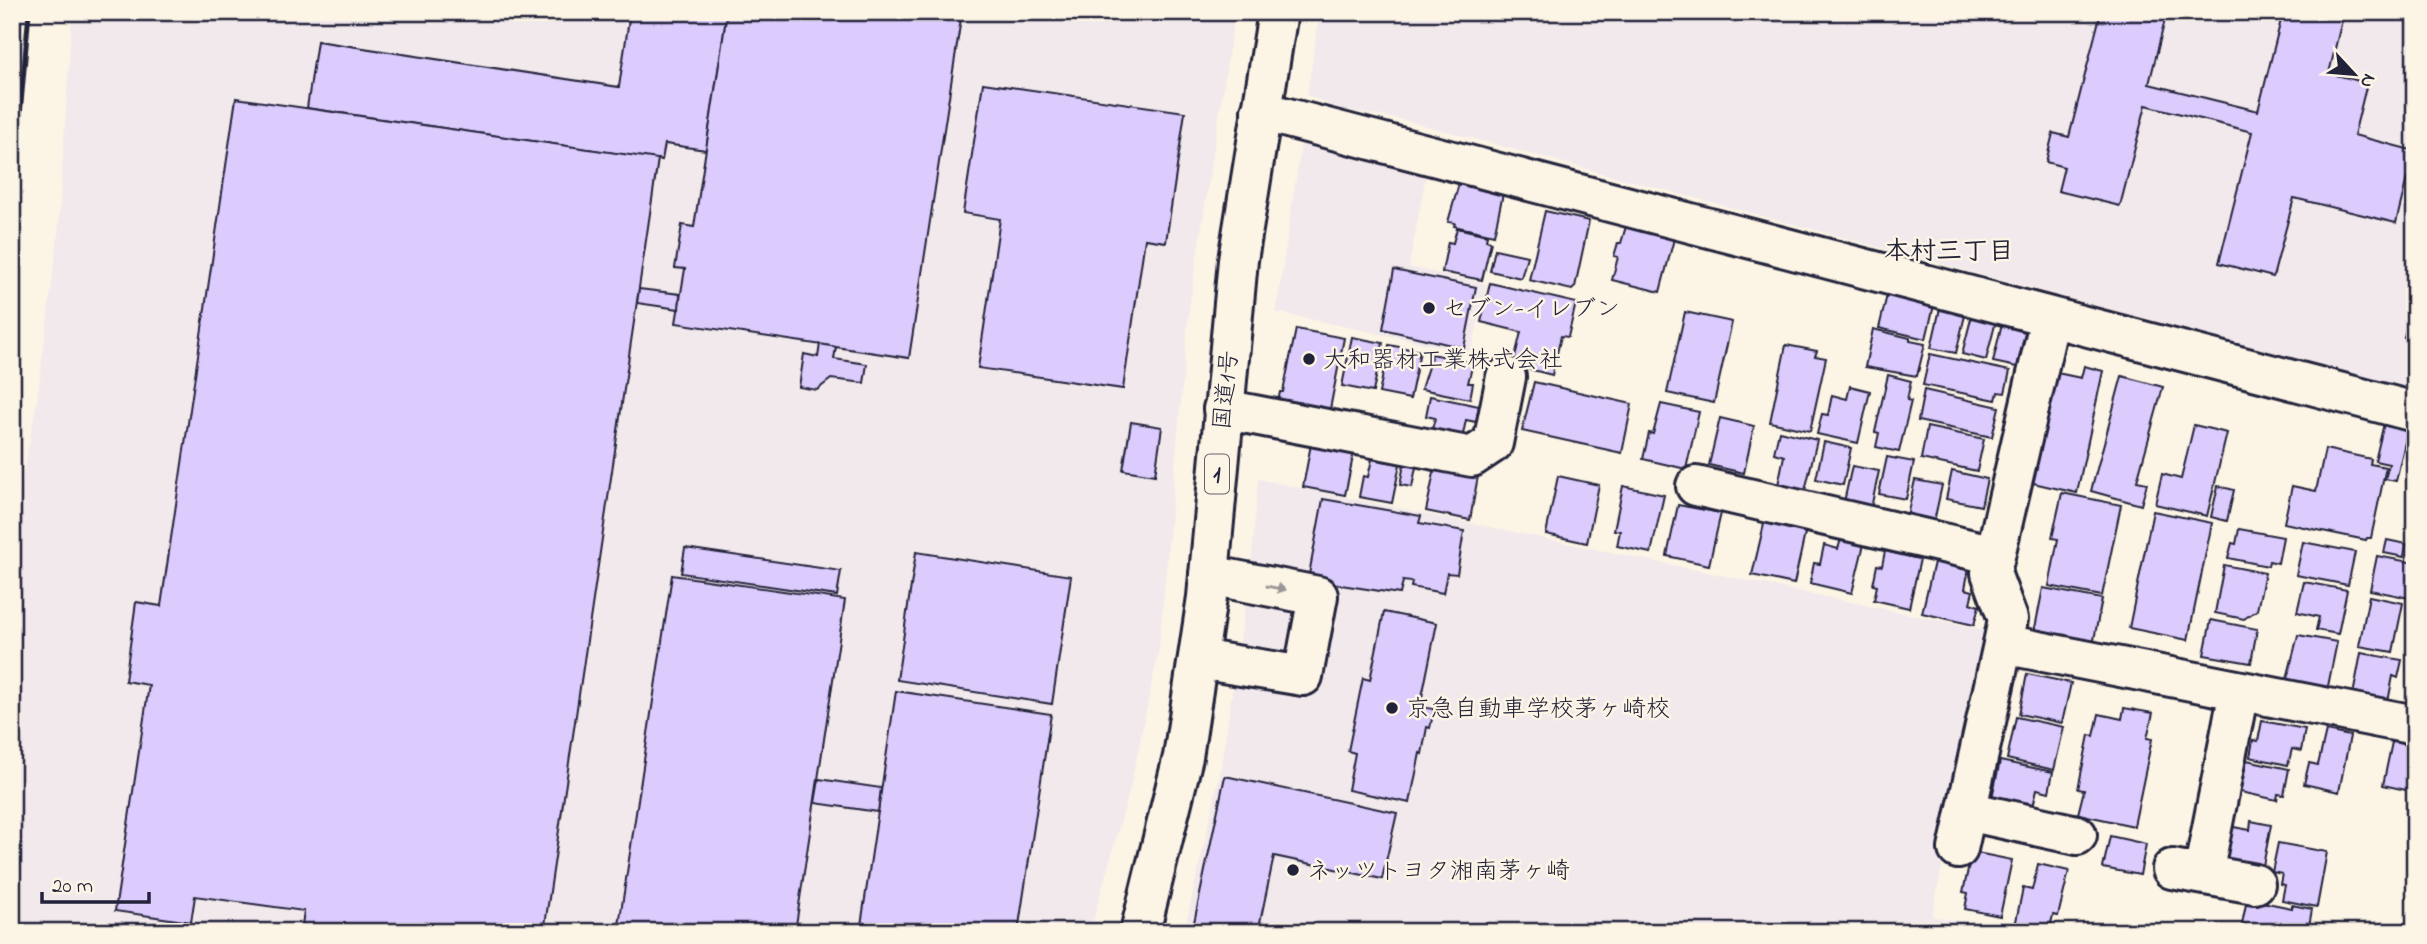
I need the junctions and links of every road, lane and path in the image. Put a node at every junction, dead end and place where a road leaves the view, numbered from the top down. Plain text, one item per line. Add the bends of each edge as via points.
1 (1278, 12) edge
2 (1261, 111) junction
3 (2050, 318) junction
4 (1506, 377) dead end
5 (1223, 410) junction
6 (2415, 412) edge
7 (1696, 486) dead end
8 (1995, 555) junction
9 (1209, 575) junction
10 (2003, 644) junction
11 (1198, 659) junction
12 (2239, 691) junction
13 (2415, 725) edge
14 (1967, 811) junction
15 (2077, 835) dead end
16 (1958, 849) dead end
17 (2255, 884) dead end
18 (1140, 932) edge

1 - 2 main road, 国道1号 / 1
2 - 3 main road
2 - 5 main road, 国道1号 / 1 via 1238,260
3 - 6 main road
3 - 8 main road
4 - 5 main road via 1493,443 1472,457
5 - 9 main road, 国道1号 / 1
7 - 8 main road
8 - 10 main road via 1991,573 2008,619
9 - 11 main road, 国道1号 / 1
9 -> 11 main road via 1318,596 1303,676
10 - 12 main road
10 - 14 main road
11 - 18 main road, 国道1号 / 1 via 1184,757
12 - 13 main road
12 - 17 main road via 2188,871
14 - 15 main road
14 - 16 main road

